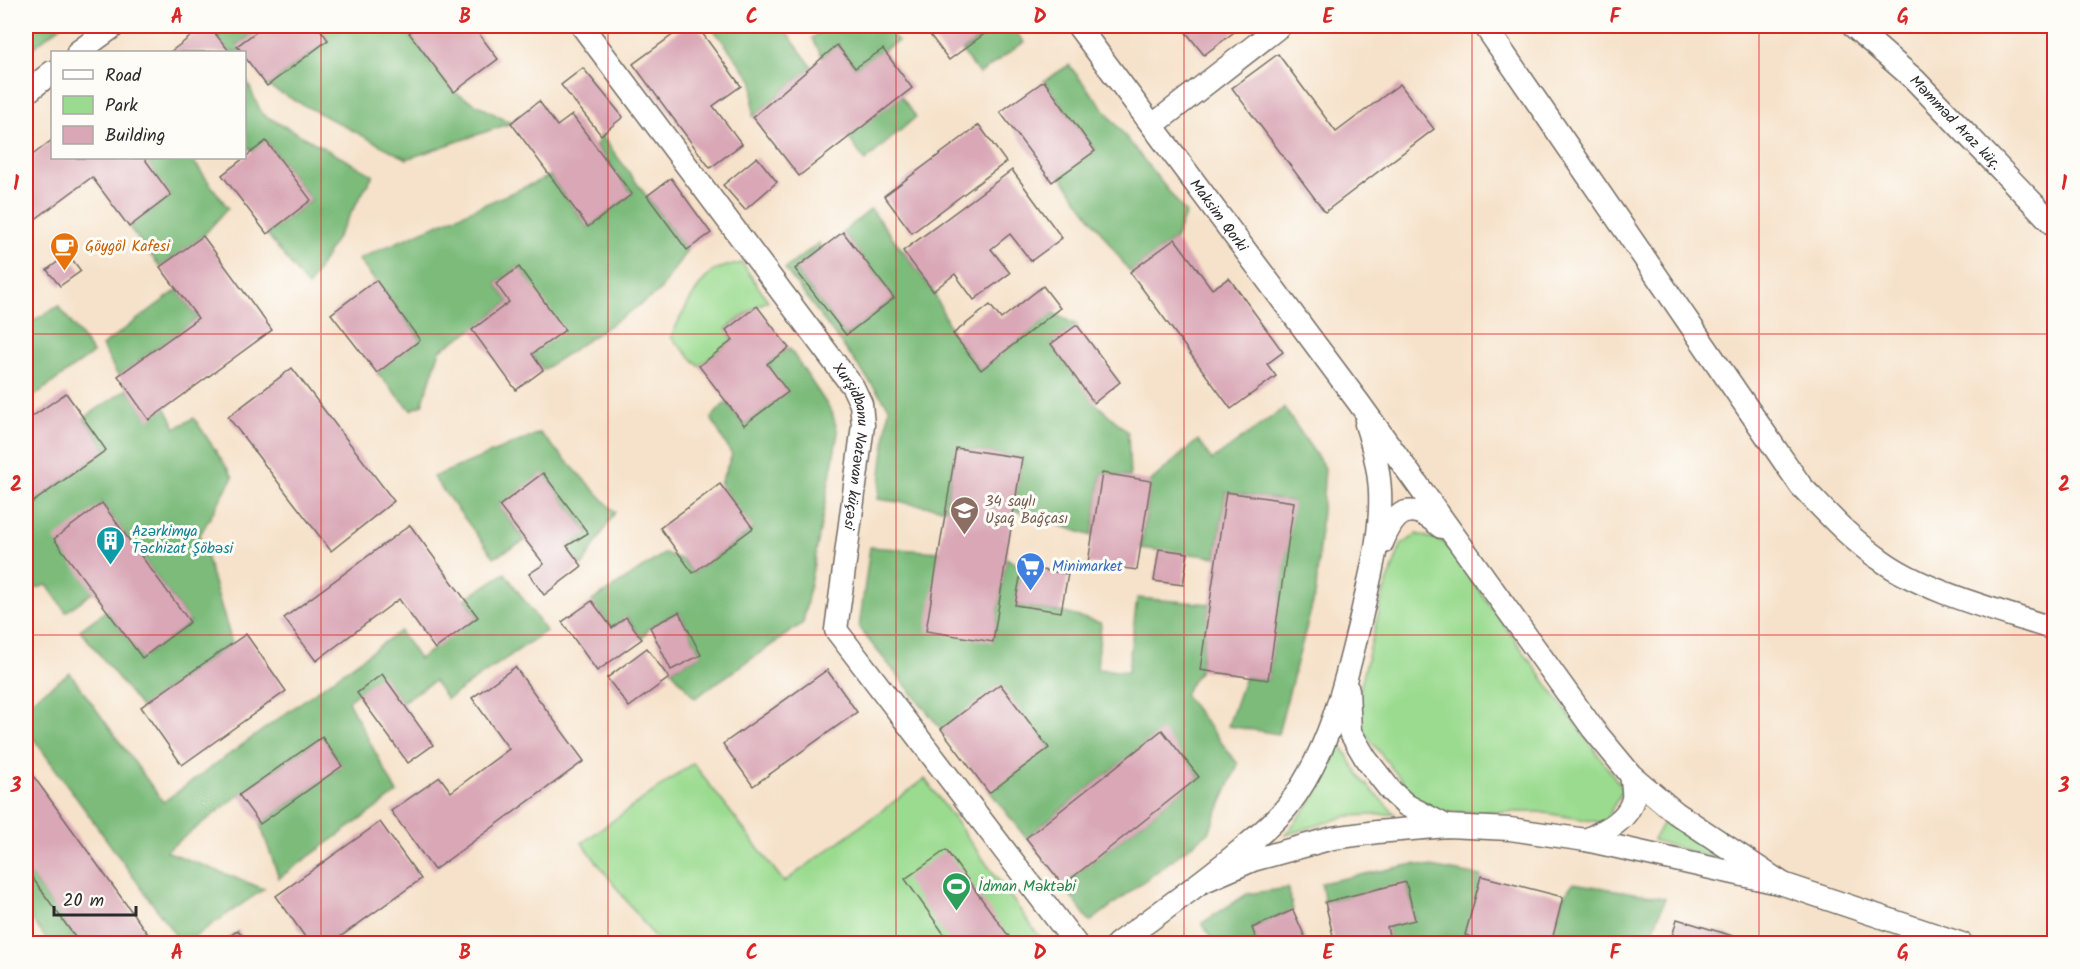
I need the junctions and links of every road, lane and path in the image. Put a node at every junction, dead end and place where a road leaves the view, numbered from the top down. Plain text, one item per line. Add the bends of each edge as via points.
1 (114, 26) edge
2 (582, 26) edge
3 (1078, 26) edge
4 (1280, 26) edge
5 (1485, 26) edge
6 (1853, 26) edge
7 (79, 51) edge
8 (51, 73) edge
9 (26, 93) edge
10 (1153, 125) junction
11 (2055, 225) edge
12 (1359, 403) junction
13 (1458, 541) junction
14 (1374, 562) junction
15 (2055, 629) edge
16 (1353, 653) junction
17 (1631, 775) junction
18 (1447, 826) junction
19 (1586, 840) junction
20 (1203, 882) junction
21 (1783, 884) junction
22 (1076, 944) edge
23 (1117, 944) edge
24 (1962, 944) edge

1 - 7 street
2 - 22 street, Xurşidbanu Natəvan küçəsi via 853,387 861,404 863,425 836,630
3 - 10 street, Maksim Qorki
4 - 10 street
5 - 15 street via 1800,486 1832,520 1882,561 1928,586
6 - 11 street, Məmməd Araz küç. via 1916,80
8 - 9 street
10 - 12 street, Maksim Qorki
12 - 13 street, Maksim Qorki
12 - 14 street via 1374,447 1380,490
13 - 14 street via 1434,520 1417,511 1407,512 1396,515 1388,527
13 - 17 street via 1593,729
14 - 16 street
16 - 18 street via 1347,694 1350,732 1391,791 1406,805
16 - 20 street via 1325,740 1308,777 1287,808
17 - 19 street via 1633,799 1627,812 1613,826
17 - 21 street via 1676,813
18 - 19 street via 1510,828
18 - 20 street via 1333,838 1253,860
19 - 21 street
20 - 23 street
21 - 24 street

